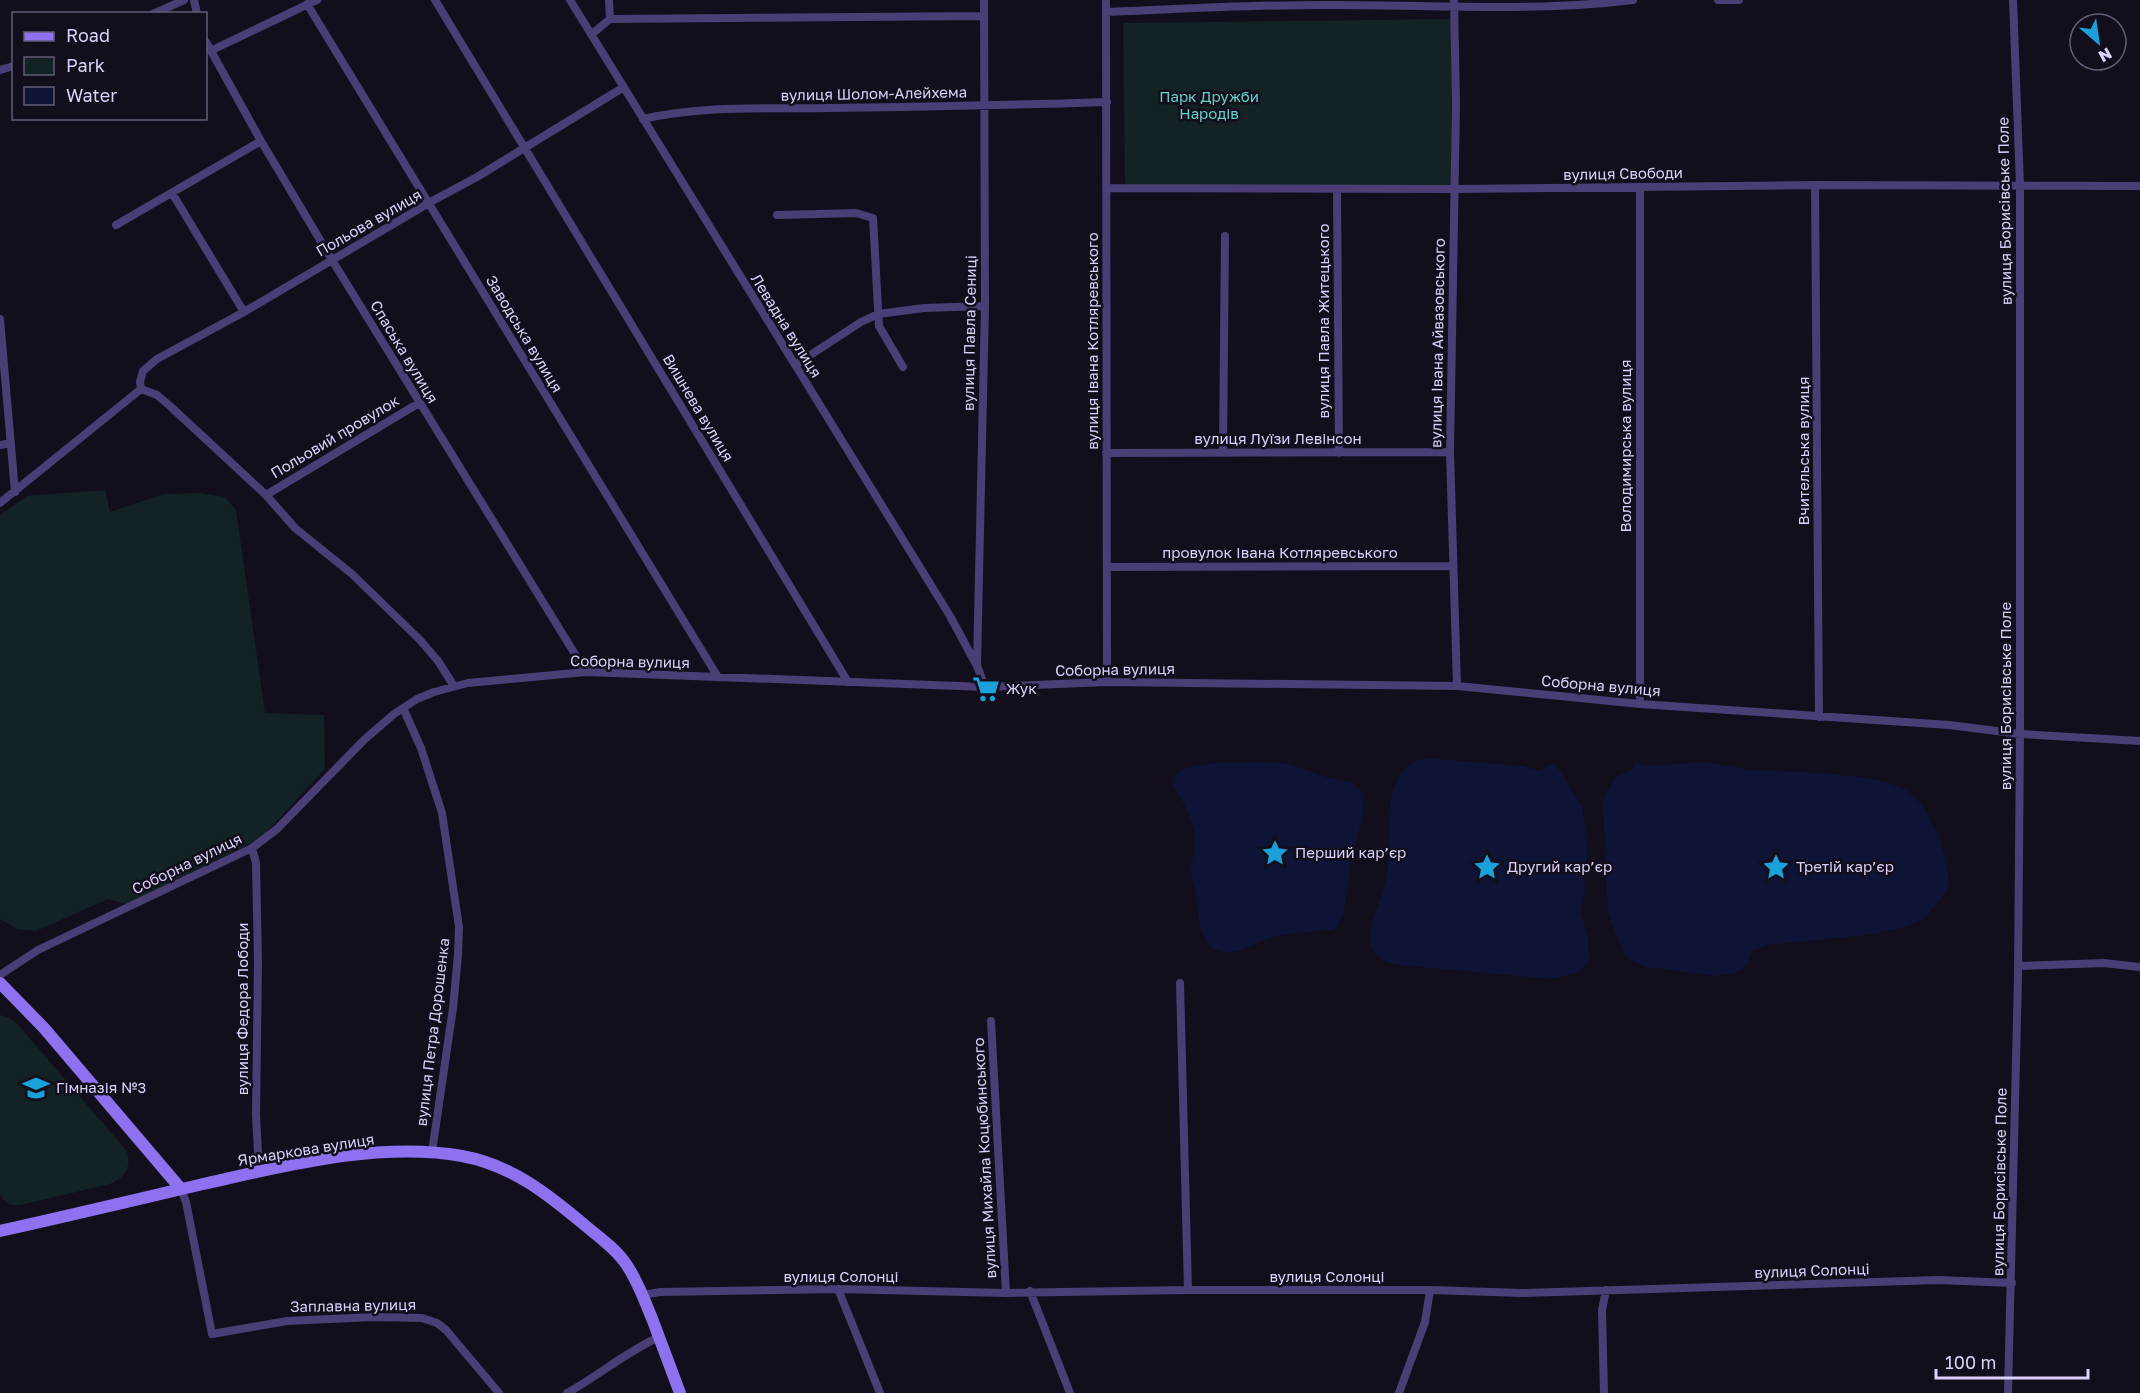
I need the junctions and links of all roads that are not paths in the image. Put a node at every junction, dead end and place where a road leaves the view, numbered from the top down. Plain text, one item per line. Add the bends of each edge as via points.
1 (184, 0) edge
2 (316, 0) edge
3 (435, 0) edge
4 (570, 0) edge
5 (609, 0) edge
6 (984, 0) edge
7 (1106, 0) edge
8 (1633, 0) edge
9 (1718, 0) edge
10 (1739, 0) edge
11 (2013, 0) edge
12 (1336, 2) edge
13 (307, 4) junction
14 (1221, 4) edge
15 (1454, 4) edge
16 (157, 12) edge
17 (1106, 12) junction
18 (984, 16) junction
19 (610, 19) junction
20 (592, 34) junction
21 (207, 44) edge
22 (210, 51) junction
23 (624, 87) junction
24 (1107, 102) junction
25 (985, 106) junction
26 (643, 119) junction
27 (261, 141) junction
28 (525, 148) junction
29 (1815, 185) junction
30 (2020, 186) junction
31 (2140, 186) edge
32 (1640, 187) junction
33 (1107, 188) junction
34 (1337, 189) junction
35 (1454, 189) junction
36 (172, 192) junction
37 (429, 203) junction
38 (777, 215) dead end
39 (116, 225) dead end
40 (1225, 236) dead end
41 (332, 260) junction
42 (985, 306) junction
43 (244, 312) junction
44 (878, 314) junction
45 (0, 319) edge
46 (1, 342) edge
47 (795, 365) junction
48 (903, 367) dead end
49 (141, 389) junction
50 (419, 402) junction
51 (11, 443) junction
52 (0, 445) edge
53 (1223, 452) junction
54 (1450, 452) junction
55 (1106, 453) junction
56 (1339, 453) junction
57 (15, 492) junction
58 (266, 495) junction
59 (0, 503) edge
60 (1453, 566) junction
61 (1107, 567) junction
62 (977, 666) junction
63 (586, 672) junction
64 (718, 677) junction
65 (848, 682) junction
66 (1107, 682) junction
67 (453, 686) junction
68 (1456, 686) junction
69 (985, 687) junction
70 (1640, 704) junction
71 (403, 708) junction
72 (1819, 717) junction
73 (2020, 734) junction
74 (2140, 741) edge
75 (252, 848) junction
76 (2018, 966) junction
77 (2140, 967) edge
78 (0, 982) edge
79 (1180, 983) dead end
80 (991, 1021) dead end
81 (432, 1152) junction
82 (259, 1172) junction
83 (181, 1189) junction
84 (0, 1231) edge
85 (2012, 1283) junction
86 (838, 1289) junction
87 (1188, 1290) junction
88 (1430, 1290) junction
89 (1606, 1290) junction
90 (1030, 1291) junction
91 (1006, 1293) junction
92 (643, 1295) junction
93 (659, 1337) junction
94 (499, 1393) edge
95 (567, 1393) edge
96 (680, 1393) edge
97 (880, 1393) edge
98 (1070, 1393) edge
99 (1399, 1393) edge
100 (1604, 1393) edge
101 (2008, 1393) edge

1 - 16 street
2 - 13 street
3 - 28 street, Вишнева вулиця
4 - 20 street, Левадна вулиця
5 - 19 street
6 - 18 street, вулиця Павла Сениці
7 - 17 street, вулиця Івана Котляревського
8 - 15 street via 1593,4
9 - 10 street
11 - 30 street, вулиця Борисівське Поле
12 - 14 street
12 - 15 street
13 - 22 street
13 - 37 street, Заводська вулиця
14 - 17 street
15 - 35 street, вулиця Івана Айвазовського
17 - 24 street, вулиця Івана Котляревського
18 - 19 street
18 - 25 street, вулиця Павла Сениці
19 - 20 street
20 - 23 street, Левадна вулиця
21 - 22 street, Спаська вулиця
22 - 27 street, Спаська вулиця
23 - 26 street, Левадна вулиця
23 - 28 street, Польова вулиця
24 - 25 street, вулиця Шолом-Алейхема
24 - 33 street, вулиця Івана Котляревського
25 - 26 street, вулиця Шолом-Алейхема via 738,110
25 - 42 street, вулиця Павла Сениці
26 - 47 street, Левадна вулиця
27 - 36 street
27 - 41 street, Спаська вулиця
28 - 37 street, Польова вулиця
28 - 65 street, Вишнева вулиця
29 - 30 street, вулиця Свободи
29 - 32 street, вулиця Свободи
29 - 72 street, Вчительська вулиця
30 - 31 street, вулиця Свободи
30 - 73 street, вулиця Борисівське Поле
32 - 35 street, вулиця Свободи
32 - 70 street, Володимирська вулиця
33 - 34 street, вулиця Свободи
33 - 55 street, вулиця Івана Котляревського
34 - 35 street, вулиця Свободи
34 - 56 street, вулиця Павла Житецького
35 - 54 street, вулиця Івана Айвазовського
36 - 39 street
36 - 43 street
37 - 41 street, Польова вулиця
37 - 64 street, Заводська вулиця
38 - 44 street via 856,213 873,218
40 - 53 street
41 - 43 street, Польова вулиця
41 - 50 street, Спаська вулиця
42 - 44 street
42 - 62 street, вулиця Павла Сениці
43 - 49 street, Польова вулиця via 152,362 141,376
44 - 47 street
44 - 48 street via 881,332
45 - 46 street
46 - 51 street
47 - 62 street, Левадна вулиця
49 - 57 street, Польова вулиця
49 - 58 street via 170,406
50 - 58 street, Польовий провулок
50 - 63 street, Спаська вулиця
51 - 52 street
51 - 57 street
53 - 55 street, вулиця Луїзи Левінсон
53 - 56 street, вулиця Луїзи Левінсон
54 - 56 street, вулиця Луїзи Левінсон
54 - 60 street, вулиця Івана Айвазовського
55 - 61 street, вулиця Івана Котляревського
57 - 59 street, Польова вулиця
58 - 67 street via 295,528 352,574 420,639
60 - 61 street, провулок Івана Котляревського
60 - 68 street, вулиця Івана Айвазовського
61 - 66 street, вулиця Івана Котляревського
62 - 69 street
63 - 64 street, Соборна вулиця
63 - 67 street, Соборна вулиця
64 - 65 street, Соборна вулиця
65 - 69 street, Соборна вулиця
66 - 68 street, Соборна вулиця
66 - 69 street, Соборна вулиця
67 - 71 street, Соборна вулиця via 425,695
68 - 70 street, Соборна вулиця
70 - 72 street, Соборна вулиця
71 - 75 street, Соборна вулиця via 364,740 277,829
71 - 81 street, вулиця Петра Дорошенка via 442,813 459,927 453,1008
72 - 73 street, Соборна вулиця
73 - 74 street, Соборна вулиця
73 - 76 street, вулиця Борисівське Поле
75 - 78 street, Соборна вулиця via 38,950
75 - 82 street, вулиця Федора Лободи via 256,863
76 - 77 street via 2104,963
76 - 85 street, вулиця Борисівське Поле
78 - 83 main road
79 - 87 street
80 - 91 street, вулиця Михайла Коцюбинського
81 - 82 main road, Ярмаркова вулиця via 359,1155
81 - 92 main road, Ярмаркова вулиця via 486,1162 530,1182 620,1256
82 - 83 main road, Ярмаркова вулиця
83 - 84 main road, Ярмаркова вулиця
83 - 94 street, Заплавна вулиця via 212,1334 287,1321 422,1318 446,1330
85 - 89 street, вулиця Солонці via 1939,1280
85 - 101 street, вулиця Борисівське Поле
86 - 91 street, вулиця Солонці
86 - 92 street, вулиця Солонці
86 - 97 street
87 - 88 street, вулиця Солонці
87 - 90 street, вулиця Солонці
88 - 89 street, вулиця Солонці
88 - 99 street via 1428,1315
89 - 100 street via 1602,1310
90 - 91 street, вулиця Солонці
90 - 98 street
92 - 93 main road, Ярмаркова вулиця
93 - 95 street
93 - 96 main road, Ярмаркова вулиця

